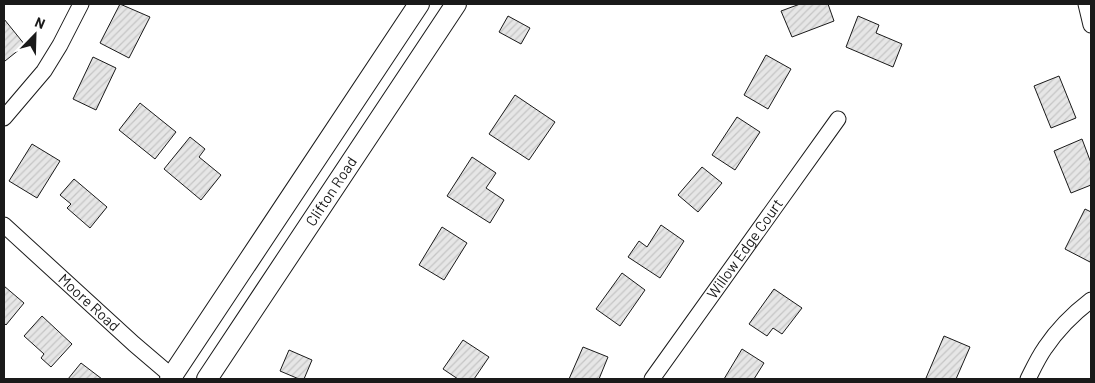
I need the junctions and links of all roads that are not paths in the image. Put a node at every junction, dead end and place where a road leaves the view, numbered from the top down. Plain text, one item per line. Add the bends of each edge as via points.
1 (419, 4) edge
2 (456, 4) edge
3 (1086, 4) edge
4 (77, 5) edge
5 (1091, 25) edge
6 (4, 118) edge
7 (838, 119) dead end
8 (4, 225) edge
9 (1091, 300) edge
10 (172, 378) edge
11 (207, 379) edge
12 (652, 379) edge
13 (1028, 379) edge

1 - 10 main road, Clifton Road
2 - 11 main road, Clifton Road
3 - 5 street
4 - 6 street via 60,45 44,71
7 - 12 street, Willow Edge Court
8 - 10 street, Moore Road
9 - 13 street via 1044,348

